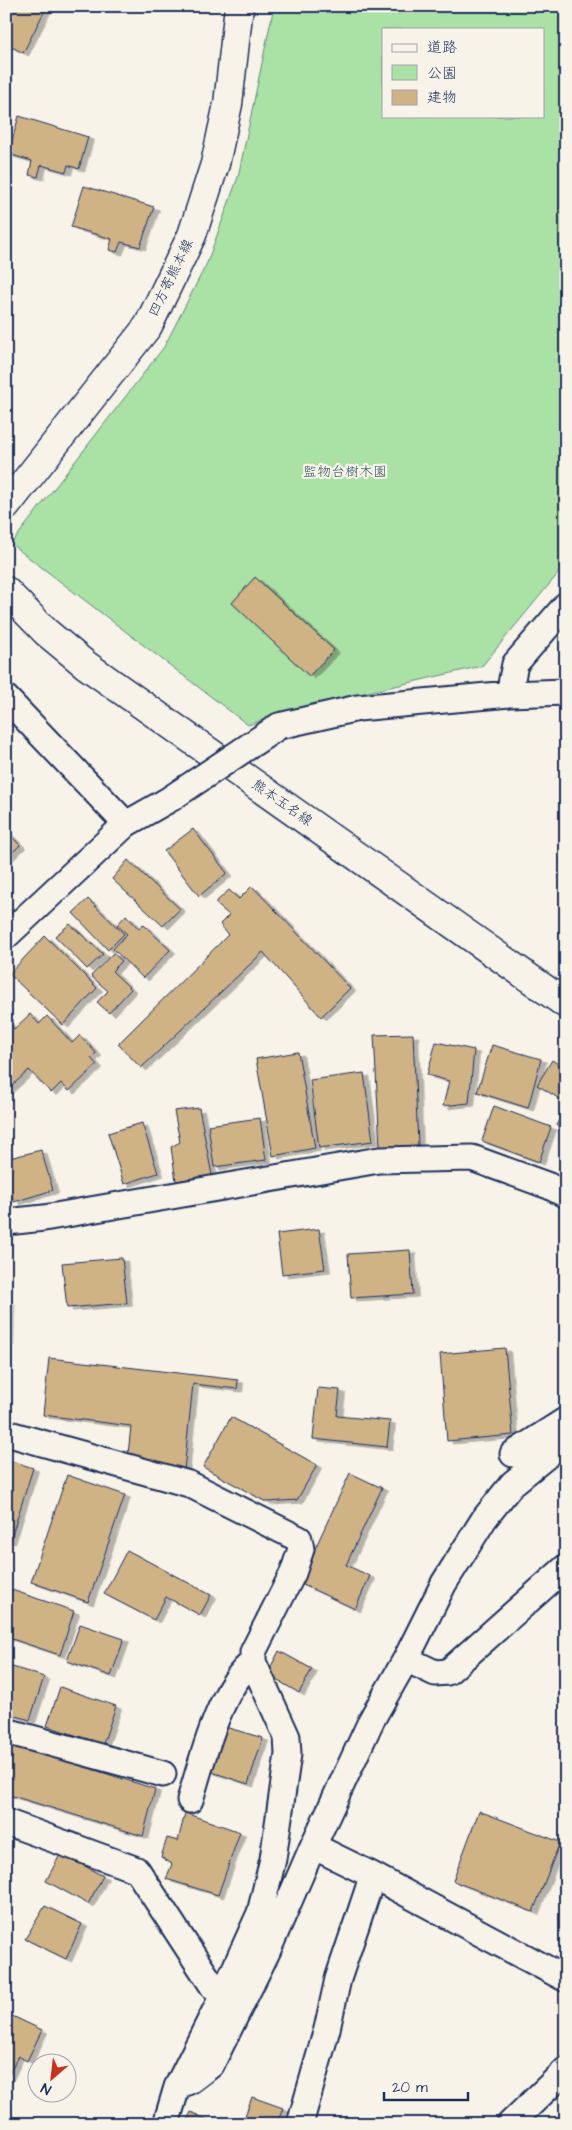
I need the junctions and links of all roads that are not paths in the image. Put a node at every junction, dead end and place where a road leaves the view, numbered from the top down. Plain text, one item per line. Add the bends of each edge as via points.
1 (239, 6) edge
2 (14, 496) edge
3 (6, 591) edge
4 (566, 606) edge
5 (566, 692) edge
6 (509, 694) junction
7 (6, 698) edge
8 (126, 824) junction
9 (6, 936) edge
10 (566, 1004) edge
11 (566, 1195) edge
12 (6, 1222) edge
13 (566, 1420) edge
14 (6, 1433) edge
15 (566, 1440) edge
16 (513, 1454) dead end
17 (566, 1567) edge
18 (406, 1658) junction
19 (253, 1662) junction
20 (6, 1732) edge
21 (163, 1774) dead end
22 (190, 1800) dead end
23 (6, 1822) edge
24 (313, 1846) junction
25 (372, 1875) junction
26 (566, 1979) edge
27 (223, 1995) junction
28 (566, 2070) edge
29 (177, 2087) junction
30 (166, 2124) edge
31 (300, 2124) edge
32 (510, 2124) edge

1 - 2 main road, 四方寄熊本線 via 228,104 215,164 192,235 148,326
3 - 10 main road, 熊本玉名線 via 46,632 86,665
4 - 6 street via 515,664
5 - 6 street
6 - 8 street, bridge via 358,708 279,726 170,799
7 - 8 street
8 - 9 street
11 - 12 street via 472,1158 378,1160
13 - 16 street
14 - 19 street via 188,1484 299,1539 301,1549 293,1573 253,1652
15 - 18 street via 512,1484 484,1519 444,1583
17 - 18 street via 448,1672 435,1673
18 - 24 street via 372,1719
19 - 22 street via 243,1669 216,1718
19 - 27 street via 286,1737 288,1754 273,1859 260,1913
20 - 21 street
23 - 27 street via 137,1870 214,1988
24 - 25 street
24 - 29 street via 267,1952 211,2065
25 - 26 street
25 - 31 street via 338,1980
27 - 29 street
28 - 32 street
29 - 30 street

